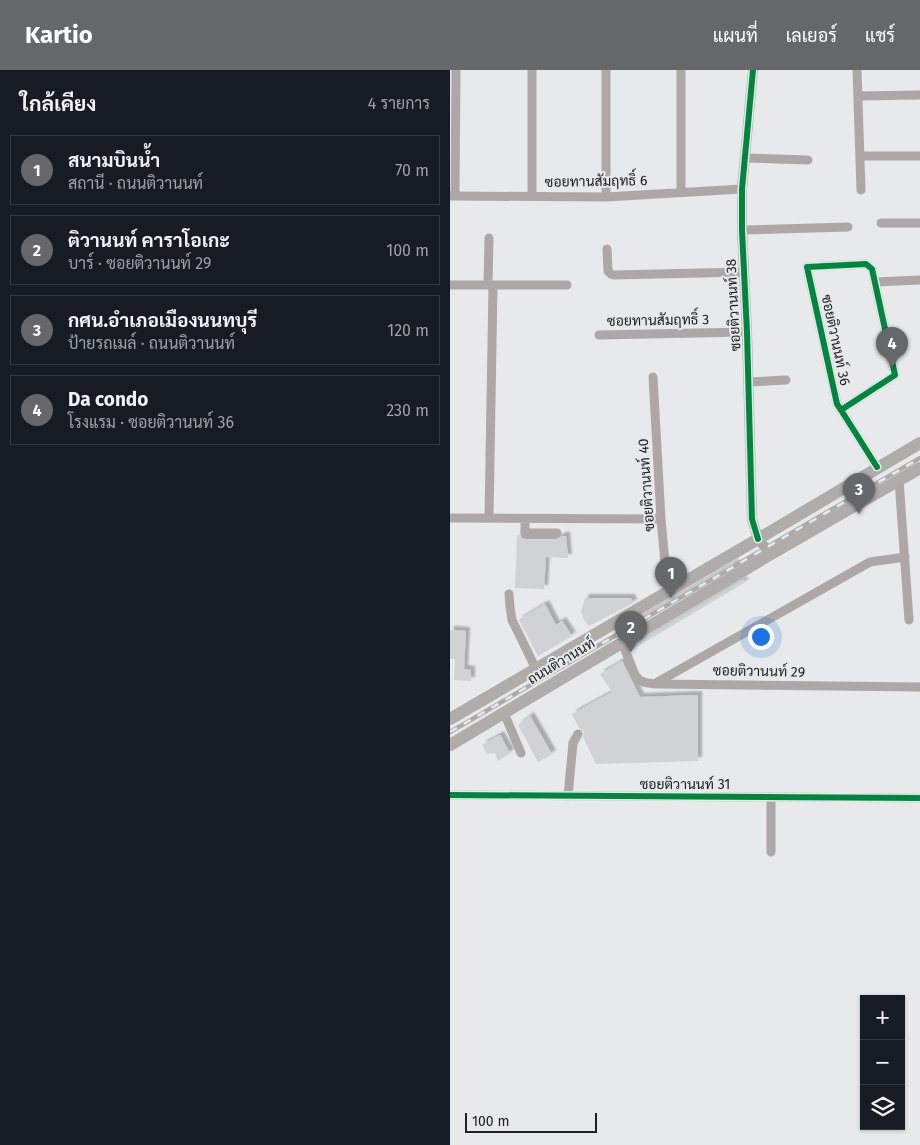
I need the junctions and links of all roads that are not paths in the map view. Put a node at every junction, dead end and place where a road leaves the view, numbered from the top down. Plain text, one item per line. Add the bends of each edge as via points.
1 (456, 70) edge
2 (532, 70) edge
3 (606, 70) edge
4 (681, 70) edge
5 (753, 70) edge
6 (857, 70) edge
7 (920, 95) edge
8 (858, 96) junction
9 (860, 156) junction
10 (920, 156) edge
11 (745, 158) junction
12 (808, 160) dead end
13 (742, 189) junction
14 (861, 190) dead end
15 (681, 192) junction
16 (453, 196) edge
17 (532, 196) junction
18 (606, 197) junction
19 (881, 223) dead end
20 (920, 223) edge
21 (848, 227) dead end
22 (742, 230) junction
23 (489, 238) dead end
24 (607, 249) dead end
25 (744, 272) junction
26 (920, 280) edge
27 (875, 282) junction
28 (450, 285) edge
29 (491, 285) junction
30 (567, 285) dead end
31 (747, 332) junction
32 (599, 335) dead end
33 (653, 377) dead end
34 (786, 380) dead end
35 (748, 382) junction
36 (841, 410) junction
37 (920, 443) edge
38 (877, 468) junction
39 (920, 468) edge
40 (899, 480) junction
41 (450, 518) edge
42 (489, 518) junction
43 (525, 519) junction
44 (661, 519) junction
45 (557, 533) dead end
46 (758, 539) junction
47 (771, 554) junction
48 (905, 558) junction
49 (670, 591) junction
50 (509, 594) dead end
51 (909, 620) dead end
52 (622, 642) junction
53 (536, 668) junction
54 (656, 684) junction
55 (920, 687) edge
56 (504, 713) junction
57 (450, 719) edge
58 (578, 734) dead end
59 (450, 745) edge
60 (521, 752) dead end
61 (450, 795) edge
62 (568, 796) junction
63 (771, 797) junction
64 (920, 798) edge
65 (771, 852) dead end

1 - 16 street
2 - 17 street
3 - 18 street
4 - 15 street
5 - 11 street, ซอยติวานนท์ 38
6 - 8 street
7 - 8 street
8 - 9 street
9 - 10 street
9 - 14 street
11 - 12 street
11 - 13 street, ซอยติวานนท์ 38
13 - 15 street, ซอยทานสัมฤทธิ์ 6
13 - 22 street, ซอยติวานนท์ 38
15 - 18 street, ซอยทานสัมฤทธิ์ 6
16 - 17 street, ซอยทานสัมฤทธิ์ 6
17 - 18 street, ซอยทานสัมฤทธิ์ 6
19 - 20 street
21 - 22 street
22 - 25 street, ซอยติวานนท์ 38
23 - 29 street
24 - 25 street via 608,271 614,275
25 - 31 street, ซอยติวานนท์ 38
26 - 27 street
27 - 36 street via 895,375
27 - 36 street, ซอยติวานนท์ 36 via 872,269 866,264 807,267 837,404
28 - 29 street
29 - 30 street
29 - 42 street
31 - 32 street, ซอยทานสัมฤทธิ์ 3
31 - 35 street, ซอยติวานนท์ 38
33 - 44 street, ซอยติวานนท์ 40
34 - 35 street
35 - 46 street, ซอยติวานนท์ 38 via 752,519
36 - 38 street, ซอยติวานนท์ 36
37 - 38 main road, ถนนติวานนท์
38 - 46 main road, ถนนติวานนท์
39 - 40 main road, ถนนติวานนท์
40 - 47 main road, ถนนติวานนท์
40 - 48 street
41 - 42 street
42 - 43 street
43 - 44 street
43 - 45 street via 525,532
44 - 49 street, ซอยติวานนท์ 40
46 - 47 street
46 - 49 main road, ถนนติวานนท์
47 - 52 main road, ถนนติวานนท์
48 - 51 street
48 - 54 street via 870,562
49 - 53 main road, ถนนติวานนท์
50 - 53 street via 512,620
52 - 54 street, ซอยติวานนท์ 29 via 638,679
52 - 56 main road, ถนนติวานนท์
53 - 57 main road, ถนนติวานนท์
54 - 55 street, ซอยติวานนท์ 29
56 - 59 main road, ถนนติวานนท์
56 - 60 street
58 - 62 street
61 - 62 street, ซอยติวานนท์ 31
62 - 63 street, ซอยติวานนท์ 31
63 - 64 street, ซอยติวานนท์ 31
63 - 65 street

